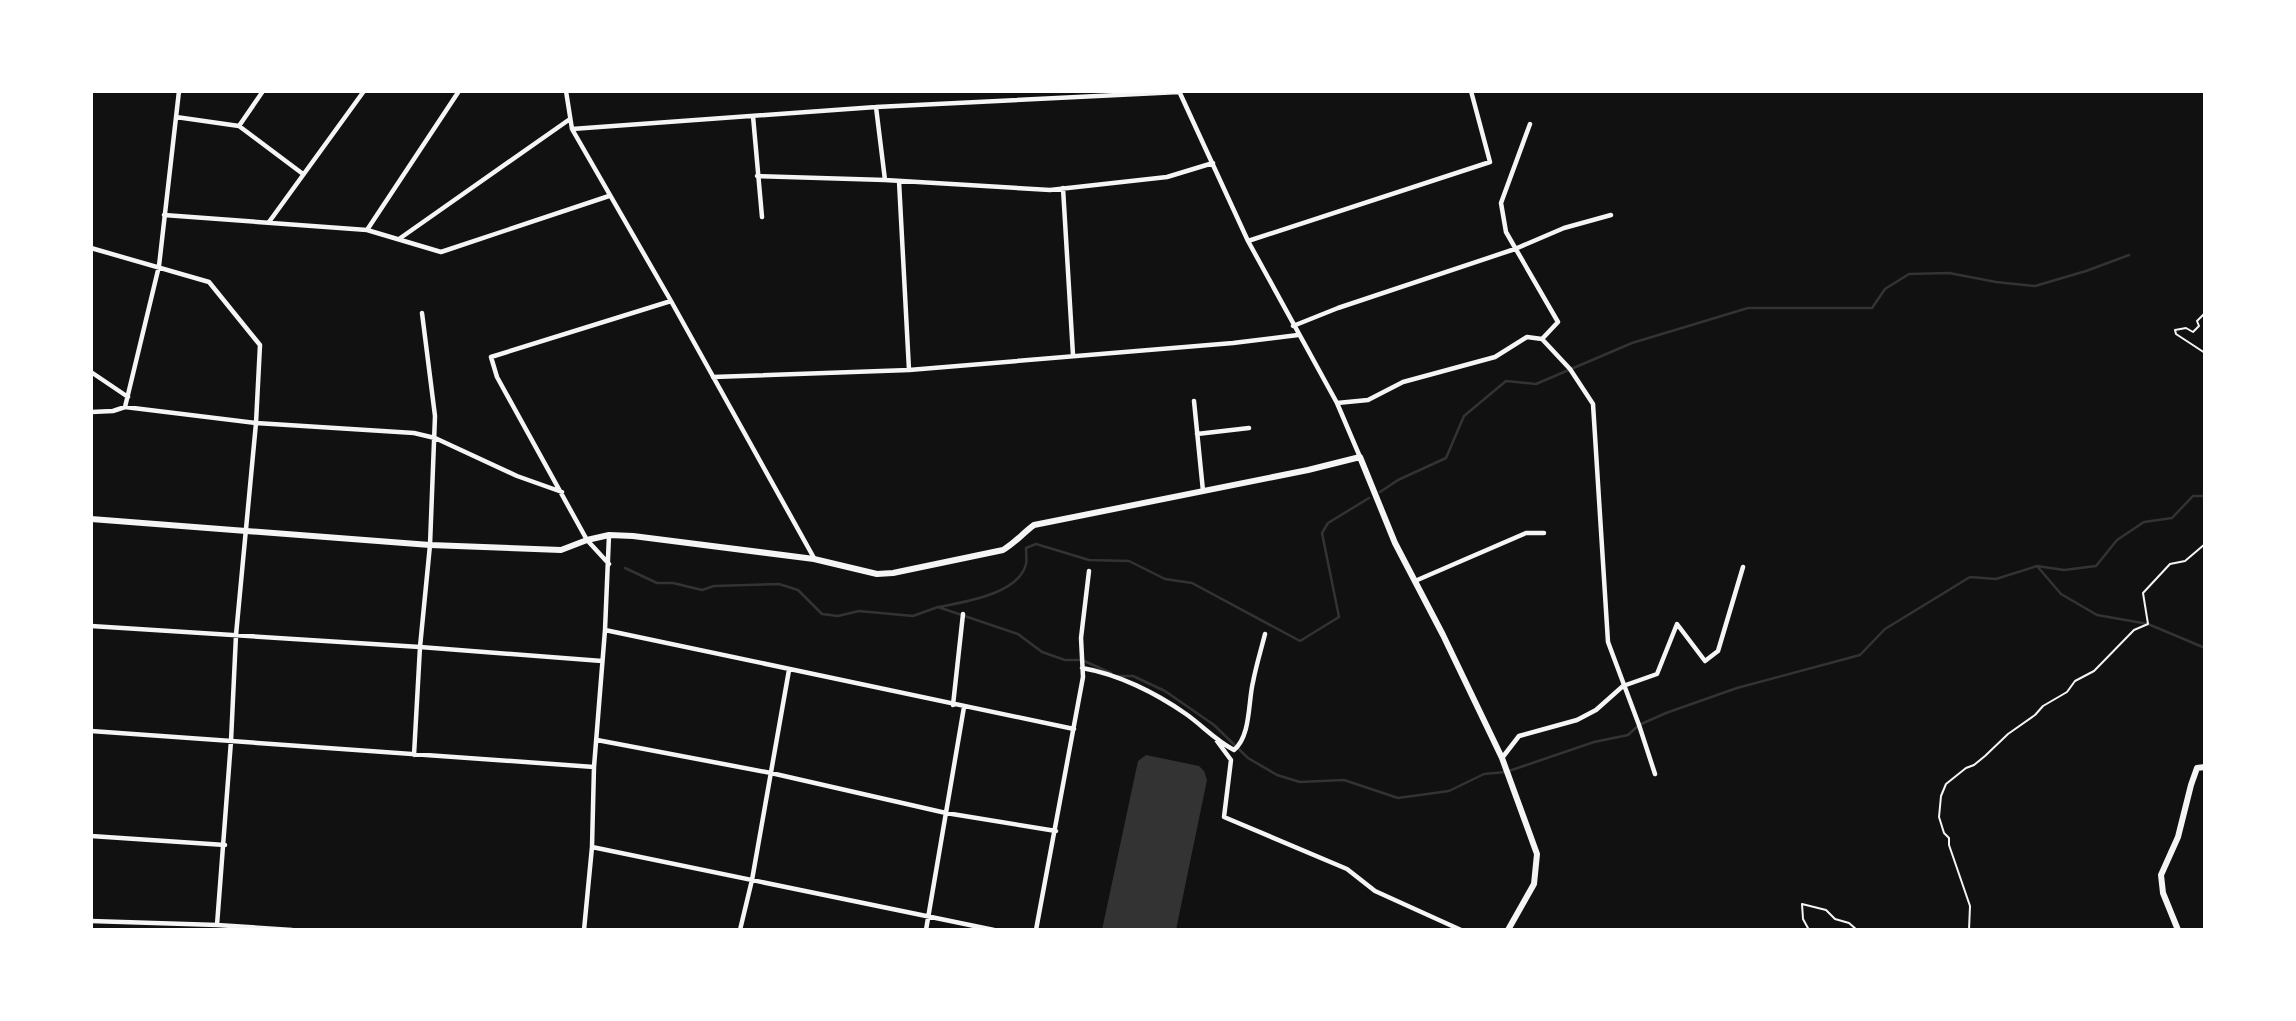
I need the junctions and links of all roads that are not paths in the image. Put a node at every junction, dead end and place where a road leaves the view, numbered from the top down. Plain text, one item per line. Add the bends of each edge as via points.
1 (179, 91) edge
2 (263, 91) edge
3 (364, 91) edge
4 (460, 91) edge
5 (566, 91) edge
6 (1179, 91) edge
7 (1471, 91) edge
8 (876, 107) junction
9 (753, 116) junction
10 (176, 117) junction
11 (570, 119) junction
12 (1530, 124) dead end
13 (239, 126) junction
14 (572, 130) junction
15 (1213, 163) junction
16 (303, 174) junction
17 (757, 176) junction
18 (885, 180) junction
19 (899, 181) junction
20 (1063, 188) junction
21 (609, 196) junction
22 (164, 215) junction
23 (1611, 215) dead end
24 (762, 217) dead end
25 (269, 222) junction
26 (367, 230) junction
27 (398, 239) junction
28 (1248, 242) junction
29 (91, 248) edge
30 (1516, 248) junction
31 (159, 266) junction
32 (671, 301) junction
33 (422, 313) dead end
34 (1293, 326) junction
35 (1298, 335) junction
36 (1542, 339) junction
37 (1073, 355) junction
38 (909, 370) junction
39 (91, 372) edge
40 (713, 377) junction
41 (128, 397) junction
42 (1194, 401) dead end
43 (1337, 403) junction
44 (125, 407) junction
45 (91, 412) edge
46 (256, 423) junction
47 (1249, 428) dead end
48 (1197, 434) junction
49 (435, 438) junction
50 (1360, 457) junction
51 (562, 492) junction
52 (1203, 492) junction
53 (91, 519) edge
54 (247, 530) junction
55 (1544, 533) dead end
56 (609, 535) junction
57 (587, 540) junction
58 (430, 545) junction
59 (814, 559) junction
60 (608, 564) junction
61 (1743, 567) dead end
62 (1089, 571) dead end
63 (1415, 581) junction
64 (963, 614) dead end
65 (91, 626) edge
66 (605, 630) junction
67 (1265, 634) dead end
68 (236, 635) junction
69 (420, 647) junction
70 (603, 661) junction
71 (1082, 668) junction
72 (789, 670) junction
73 (1623, 686) junction
74 (953, 705) junction
75 (964, 707) junction
76 (1074, 729) junction
77 (91, 731) edge
78 (597, 740) junction
79 (231, 741) junction
80 (1217, 741) junction
81 (414, 755) junction
82 (1502, 758) junction
83 (594, 767) junction
84 (2205, 767) edge
85 (771, 773) junction
86 (1655, 774) dead end
87 (946, 813) junction
88 (1056, 831) junction
89 (91, 836) edge
90 (225, 845) junction
91 (592, 847) junction
92 (752, 880) junction
93 (928, 915) junction
94 (91, 920) edge
95 (217, 925) junction
96 (292, 930) edge
97 (584, 930) edge
98 (740, 930) edge
99 (926, 930) edge
100 (994, 930) edge
101 (1036, 930) edge
102 (1461, 930) edge
103 (1508, 930) edge
104 (2178, 930) edge

1 - 10 street
2 - 13 street
3 - 16 street
4 - 26 street
5 - 11 street
6 - 8 street
6 - 15 street
7 - 28 street via 1490,162
8 - 9 street
8 - 18 street
9 - 14 street
9 - 17 street
10 - 13 street
10 - 22 street
11 - 14 street
11 - 27 street
12 - 30 street via 1501,203 1506,232
13 - 16 street
14 - 21 street
15 - 20 street via 1167,177
15 - 28 street
16 - 25 street
17 - 18 street
17 - 24 street
18 - 19 street
19 - 20 street
19 - 38 street
20 - 37 street
21 - 27 street via 441,252
21 - 32 street
22 - 25 street
22 - 31 street
23 - 30 street
25 - 26 street
26 - 27 street
28 - 34 street
29 - 31 street
30 - 34 street
30 - 36 street via 1558,322
31 - 41 street
31 - 46 street via 209,282 260,345
32 - 40 street
32 - 51 street via 491,357 497,377
33 - 49 street
34 - 35 street
35 - 37 street
35 - 43 street
36 - 43 street via 1527,337 1495,356 1403,382 1368,400
36 - 73 street via 1570,369 1593,404 1608,642
37 - 38 street
38 - 40 street
39 - 41 street
40 - 59 street
41 - 44 street
42 - 48 street
43 - 50 street
44 - 45 street
44 - 46 street
46 - 49 street
46 - 54 street
47 - 48 street
48 - 52 street
49 - 51 street
49 - 58 street
50 - 52 street
50 - 63 street
51 - 57 street
52 - 59 street via 1034,525 1003,550 893,573
53 - 54 street
54 - 58 street
54 - 68 street
55 - 63 street via 1526,533
56 - 57 street
56 - 59 street
56 - 60 street
57 - 58 street via 561,551
57 - 60 street
58 - 69 street
60 - 66 street
61 - 73 street via 1718,651 1705,661 1677,624 1657,674
62 - 71 street via 1080,638
63 - 82 street
64 - 74 street
65 - 68 street
66 - 70 street
66 - 72 street
67 - 80 street via 1240,742 1234,750
68 - 69 street
68 - 79 street
69 - 70 street
69 - 81 street
70 - 78 street
71 - 76 street
71 - 80 street via 1152,693
72 - 74 street
72 - 85 street
73 - 82 street via 1597,710 1577,720 1519,736
73 - 86 street
74 - 75 street
75 - 76 street
75 - 87 street
76 - 88 street
77 - 79 street
78 - 83 street
78 - 85 street
79 - 81 street
79 - 90 street
80 - 102 street via 1231,760 1224,817 1347,869 1375,891
81 - 83 street
82 - 103 street via 1537,854 1534,884
83 - 91 street
84 - 104 street via 2197,768 2178,838 2161,875 2162,893
85 - 87 street
85 - 92 street
87 - 88 street
87 - 93 street
88 - 101 street
89 - 90 street
90 - 95 street
91 - 92 street
91 - 97 street
92 - 93 street
92 - 98 street
93 - 99 street
93 - 100 street
94 - 95 street
95 - 96 street

